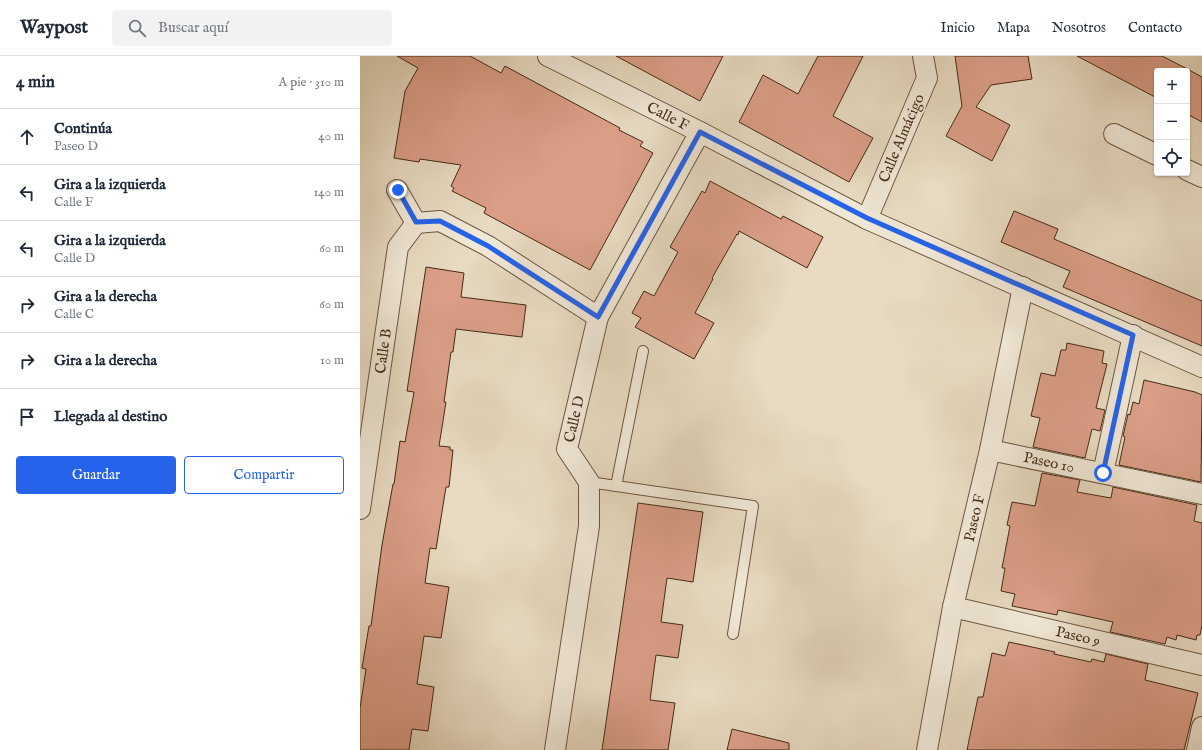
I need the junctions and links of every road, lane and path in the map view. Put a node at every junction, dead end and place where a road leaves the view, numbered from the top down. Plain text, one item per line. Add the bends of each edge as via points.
1 (548, 56) edge
2 (922, 56) edge
3 (700, 132) junction
4 (1114, 134) dead end
5 (1154, 154) edge
6 (1190, 171) edge
7 (1202, 177) edge
8 (398, 190) dead end
9 (867, 218) junction
10 (416, 222) junction
11 (1023, 287) junction
12 (598, 317) junction
13 (1133, 335) junction
14 (643, 350) dead end
15 (1202, 367) edge
16 (990, 450) junction
17 (1103, 473) junction
18 (588, 482) junction
19 (616, 486) junction
20 (1202, 494) edge
21 (360, 509) edge
22 (953, 607) junction
23 (733, 634) dead end
24 (1202, 665) edge
25 (1202, 727) edge
26 (555, 750) edge
27 (927, 750) edge
28 (1197, 750) edge

1 - 3 street, Calle F
2 - 9 street, Calle Almácigo via 926,78
3 - 9 street, Calle F
3 - 12 street, Calle D
4 - 5 street
6 - 7 street
8 - 10 street
9 - 11 street, Calle F
10 - 12 street via 440,221 488,246
10 - 21 street, Calle B via 398,247
11 - 13 street, Calle F
11 - 16 street, Paseo F
12 - 18 street, Calle D via 567,449
13 - 15 street, Calle F
13 - 17 street
14 - 19 lane
16 - 17 street, Paseo 10
16 - 22 street, Paseo F
17 - 20 street, Paseo 10
18 - 19 lane
18 - 26 street via 589,526
19 - 23 lane via 753,506
22 - 24 street, Paseo 9
22 - 27 street, Paseo F
25 - 28 street

